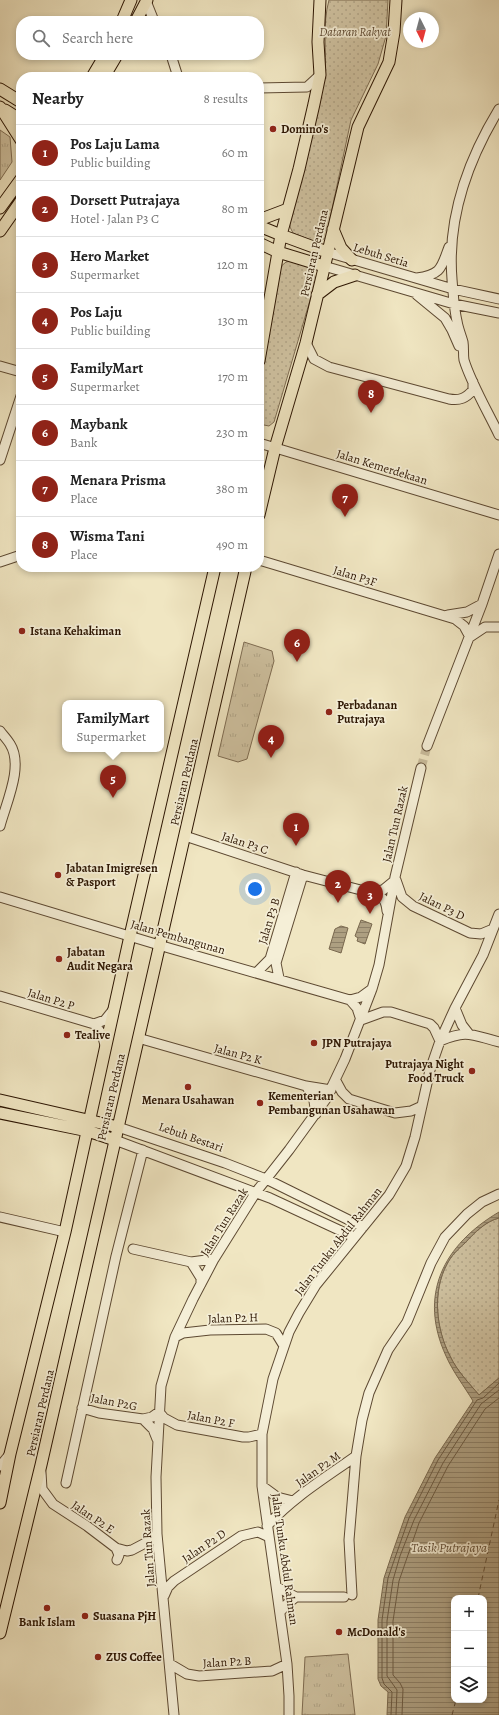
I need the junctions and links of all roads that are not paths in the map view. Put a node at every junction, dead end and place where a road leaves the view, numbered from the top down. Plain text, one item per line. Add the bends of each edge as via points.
1 (132, 0) edge
2 (147, 0) edge
3 (320, 0) edge
4 (396, 0) edge
5 (124, 16) edge
6 (139, 16) edge
7 (152, 16) edge
8 (102, 60) edge
9 (114, 60) edge
10 (172, 60) edge
11 (95, 72) edge
12 (107, 72) edge
13 (177, 72) edge
14 (320, 75) junction
15 (307, 87) junction
16 (264, 88) edge
17 (0, 89) edge
18 (16, 98) edge
19 (314, 104) junction
20 (0, 106) edge
21 (499, 109) edge
22 (16, 117) edge
23 (16, 132) edge
24 (16, 186) edge
25 (0, 208) edge
26 (16, 209) edge
27 (288, 209) junction
28 (264, 218) edge
29 (264, 228) edge
30 (333, 229) junction
31 (0, 231) edge
32 (281, 235) junction
33 (452, 240) junction
34 (264, 246) edge
35 (278, 252) junction
36 (327, 252) junction
37 (352, 260) junction
38 (324, 266) junction
39 (356, 275) junction
40 (414, 278) junction
41 (453, 289) junction
42 (414, 292) junction
43 (317, 295) junction
44 (499, 299) edge
45 (454, 304) junction
46 (499, 313) edge
47 (264, 325) edge
48 (306, 343) junction
49 (464, 360) junction
50 (0, 366) edge
51 (16, 371) edge
52 (472, 379) junction
53 (16, 411) edge
54 (496, 419) edge
55 (499, 435) edge
56 (264, 445) edge
57 (275, 448) junction
58 (0, 460) edge
59 (264, 494) edge
60 (499, 515) edge
61 (499, 554) edge
62 (16, 556) edge
63 (1, 561) edge
64 (264, 561) edge
65 (214, 572) edge
66 (245, 572) edge
67 (482, 604) junction
68 (445, 615) junction
69 (499, 627) edge
70 (470, 637) junction
71 (0, 731) edge
72 (427, 746) tunnel mouth
73 (421, 768) tunnel mouth
74 (0, 826) edge
75 (184, 836) junction
76 (300, 873) junction
77 (395, 879) junction
78 (369, 892) junction
79 (0, 897) edge
80 (499, 914) edge
81 (388, 916) junction
82 (493, 929) junction
83 (130, 936) junction
84 (159, 945) junction
85 (257, 972) junction
86 (279, 978) junction
87 (372, 989) junction
88 (0, 996) edge
89 (350, 1000) junction
90 (115, 1008) junction
91 (455, 1008) junction
92 (361, 1020) junction
93 (94, 1024) junction
94 (469, 1034) junction
95 (138, 1038) junction
96 (440, 1041) junction
97 (499, 1042) edge
98 (106, 1048) junction
99 (336, 1080) junction
100 (306, 1086) junction
101 (331, 1090) junction
102 (0, 1100) edge
103 (422, 1106) junction
104 (0, 1113) edge
105 (316, 1114) junction
106 (90, 1119) junction
107 (118, 1127) junction
108 (88, 1131) junction
109 (115, 1140) junction
110 (143, 1150) junction
111 (266, 1180) junction
112 (256, 1192) junction
113 (499, 1194) edge
114 (0, 1218) edge
115 (363, 1227) junction
116 (65, 1232) junction
117 (354, 1237) junction
118 (133, 1249) dead end
119 (214, 1259) junction
120 (192, 1262) junction
121 (201, 1284) junction
122 (175, 1337) junction
123 (284, 1346) junction
124 (82, 1408) junction
125 (159, 1412) junction
126 (143, 1420) junction
127 (262, 1434) junction
128 (158, 1440) junction
129 (10, 1454) junction
130 (356, 1456) junction
131 (41, 1465) junction
132 (0, 1466) edge
133 (66, 1483) dead end
134 (262, 1486) junction
135 (293, 1501) junction
136 (0, 1503) edge
137 (267, 1526) junction
138 (157, 1534) junction
139 (269, 1537) junction
140 (116, 1548) junction
141 (117, 1560) dead end
142 (277, 1587) junction
143 (296, 1597) junction
144 (163, 1600) junction
145 (280, 1612) junction
146 (0, 1633) edge
147 (170, 1664) junction
148 (287, 1664) junction
149 (174, 1696) junction
150 (169, 1715) edge
151 (174, 1715) edge
152 (289, 1715) edge

1 - 5 main road
2 - 6 main road
2 - 7 street
3 - 14 main road
4 - 30 main road, Persiaran Perdana via 389,62 358,127
8 - 11 main road
9 - 12 main road
10 - 13 street
14 - 15 street
14 - 19 main road
15 - 16 street
15 - 19 street
17 - 18 main road
19 - 27 main road
20 - 22 main road
20 - 23 main road
21 - 33 street via 483,136 466,177 456,210
24 - 25 main road
26 - 31 main road
27 - 28 main road
27 - 32 main road
29 - 32 main road, Lebuh Setia
30 - 36 main road, Persiaran Perdana
30 - 37 main road via 341,248
32 - 35 main road
32 - 36 main road, Lebuh Setia
33 - 40 street via 439,271
33 - 41 street
34 - 35 main road
35 - 38 main road
35 - 47 main road
36 - 37 street, Lebuh Setia
36 - 38 main road, Persiaran Perdana
37 - 40 street, Lebuh Setia
38 - 39 street
38 - 43 main road, Persiaran Perdana
39 - 42 street
39 - 43 main road via 334,282
40 - 41 street, Lebuh Setia
41 - 44 street, Lebuh Setia
41 - 45 street
42 - 45 street
42 - 49 street via 445,318
43 - 48 main road, Persiaran Perdana
45 - 46 street
45 - 49 street
48 - 52 street via 314,359 329,366 456,401 464,399 473,390
48 - 57 main road, Persiaran Perdana
49 - 52 street
50 - 51 street
52 - 54 street
53 - 58 street
54 - 55 street
56 - 57 street, Jalan Kemerdekaan
57 - 59 main road, Persiaran Perdana
57 - 60 street, Jalan Kemerdekaan
61 - 67 street
62 - 63 street
64 - 68 street, Jalan P3F
65 - 83 main road, Persiaran Perdana
66 - 75 main road, Persiaran Perdana
67 - 68 street, Jalan P3F via 467,612
67 - 70 street
68 - 70 street, Jalan P3F via 460,621
69 - 70 street via 485,627
70 - 72 street
71 - 74 street via 10,744 16,768
73 - 77 street, Jalan Tun Razak
75 - 76 street, Jalan P3 C
75 - 84 main road, Persiaran Perdana
76 - 78 street, Jalan P3 C
76 - 85 street, Jalan P3 B via 270,959
76 - 86 street, Jalan P3 B via 276,963
77 - 78 street via 383,890
77 - 81 street, Jalan Tun Razak
77 - 82 street, Jalan P3 D via 402,897 413,906 470,933 481,934
78 - 81 street, Jalan P3 C via 384,899 387,903
79 - 83 street, Jalan Pembangunan
80 - 82 street, Jalan Tunku Abdul Rahman
81 - 87 street, Jalan Tun Razak
82 - 91 street, Jalan Tunku Abdul Rahman via 478,967
83 - 84 street, Jalan Pembangunan
83 - 90 main road, Persiaran Perdana
84 - 85 street, Jalan Pembangunan
84 - 95 main road, Persiaran Perdana
85 - 86 street, Jalan Pembangunan
86 - 89 street, Jalan Pembangunan
87 - 89 street
87 - 92 street, Jalan Tun Razak
88 - 93 street, Jalan P2 P
89 - 92 street via 357,1008
90 - 93 street via 105,1020
90 - 98 main road, Persiaran Perdana
91 - 94 street
91 - 96 street, Jalan Tunku Abdul Rahman
92 - 96 street via 383,1012 391,1012 430,1024
92 - 99 street, Jalan Tun Razak
93 - 98 street via 102,1034
94 - 96 street via 459,1034
94 - 97 street
95 - 100 street, Jalan P2 K
95 - 107 main road, Persiaran Perdana
96 - 103 street, Jalan Tunku Abdul Rahman
98 - 106 main road, Persiaran Perdana
99 - 101 street, Jalan Tun Razak
99 - 103 street via 349,1099 395,1113 411,1111
100 - 101 street, Jalan P2 K
100 - 105 street via 312,1095
101 - 105 street, Jalan Tun Razak
102 - 106 main road, Lebuh Bestari
103 - 115 street, Jalan Tunku Abdul Rahman via 410,1155 400,1178 390,1195
104 - 108 main road
105 - 111 street, Jalan Tun Razak
106 - 107 main road, Lebuh Bestari
106 - 108 main road, Persiaran Perdana
107 - 109 main road, Persiaran Perdana
107 - 111 street, Lebuh Bestari via 225,1163
108 - 109 main road
108 - 116 main road, Persiaran Perdana
109 - 110 street
109 - 131 main road, Persiaran Perdana
110 - 112 street
110 - 124 street
111 - 112 street, Jalan Tun Razak
111 - 115 street, Lebuh Bestari
112 - 117 street
112 - 119 street, Jalan Tun Razak
113 - 130 street via 482,1202 467,1214 440,1245 407,1322 376,1374 365,1406
114 - 116 street
115 - 117 street, Jalan Tunku Abdul Rahman
116 - 129 main road, Persiaran Perdana
117 - 123 street, Jalan Tunku Abdul Rahman via 316,1285 289,1332
118 - 120 street
119 - 120 street
119 - 121 street, Jalan Tun Razak
120 - 121 street
121 - 122 street, Jalan Tun Razak
122 - 123 street, Jalan P2 H via 183,1333 210,1330 266,1329 276,1332
122 - 125 street, Jalan Tun Razak via 161,1386
123 - 127 street, Jalan Tunku Abdul Rahman
124 - 126 street, Jalan P2G
124 - 133 street
125 - 126 street
125 - 127 street, Jalan P2 F via 170,1422 184,1426 243,1437
125 - 128 street, Jalan Tun Razak
126 - 128 street via 153,1428
127 - 134 street, Jalan Tunku Abdul Rahman
128 - 138 street, Jalan Tun Razak
129 - 132 street
129 - 136 main road, Persiaran Perdana
130 - 135 street, Jalan P2 M
130 - 143 street via 349,1540 348,1596
131 - 140 street, Jalan P2 E via 42,1489 47,1497
131 - 146 main road, Persiaran Perdana
134 - 135 street, Jalan P2 M via 277,1497
134 - 137 street, Jalan Tunku Abdul Rahman
135 - 137 street, Jalan P2 M
137 - 139 street, Jalan Tunku Abdul Rahman
138 - 140 street, Jalan P2 E via 152,1540 132,1550
138 - 144 street, Jalan Tun Razak
139 - 142 street, Jalan Tunku Abdul Rahman
139 - 144 street, Jalan P2 D via 258,1532 241,1536 174,1581 168,1587
140 - 141 street
142 - 143 street
142 - 145 street, Jalan Tunku Abdul Rahman
143 - 145 street
144 - 147 street, Jalan Tun Razak
145 - 148 street, Jalan Tunku Abdul Rahman
147 - 148 street, Jalan P2 B via 187,1674 199,1676 272,1671
147 - 149 street, Jalan Tun Razak
148 - 152 street, Jalan Tunku Abdul Rahman
149 - 150 street
149 - 151 street, Jalan Tun Razak

